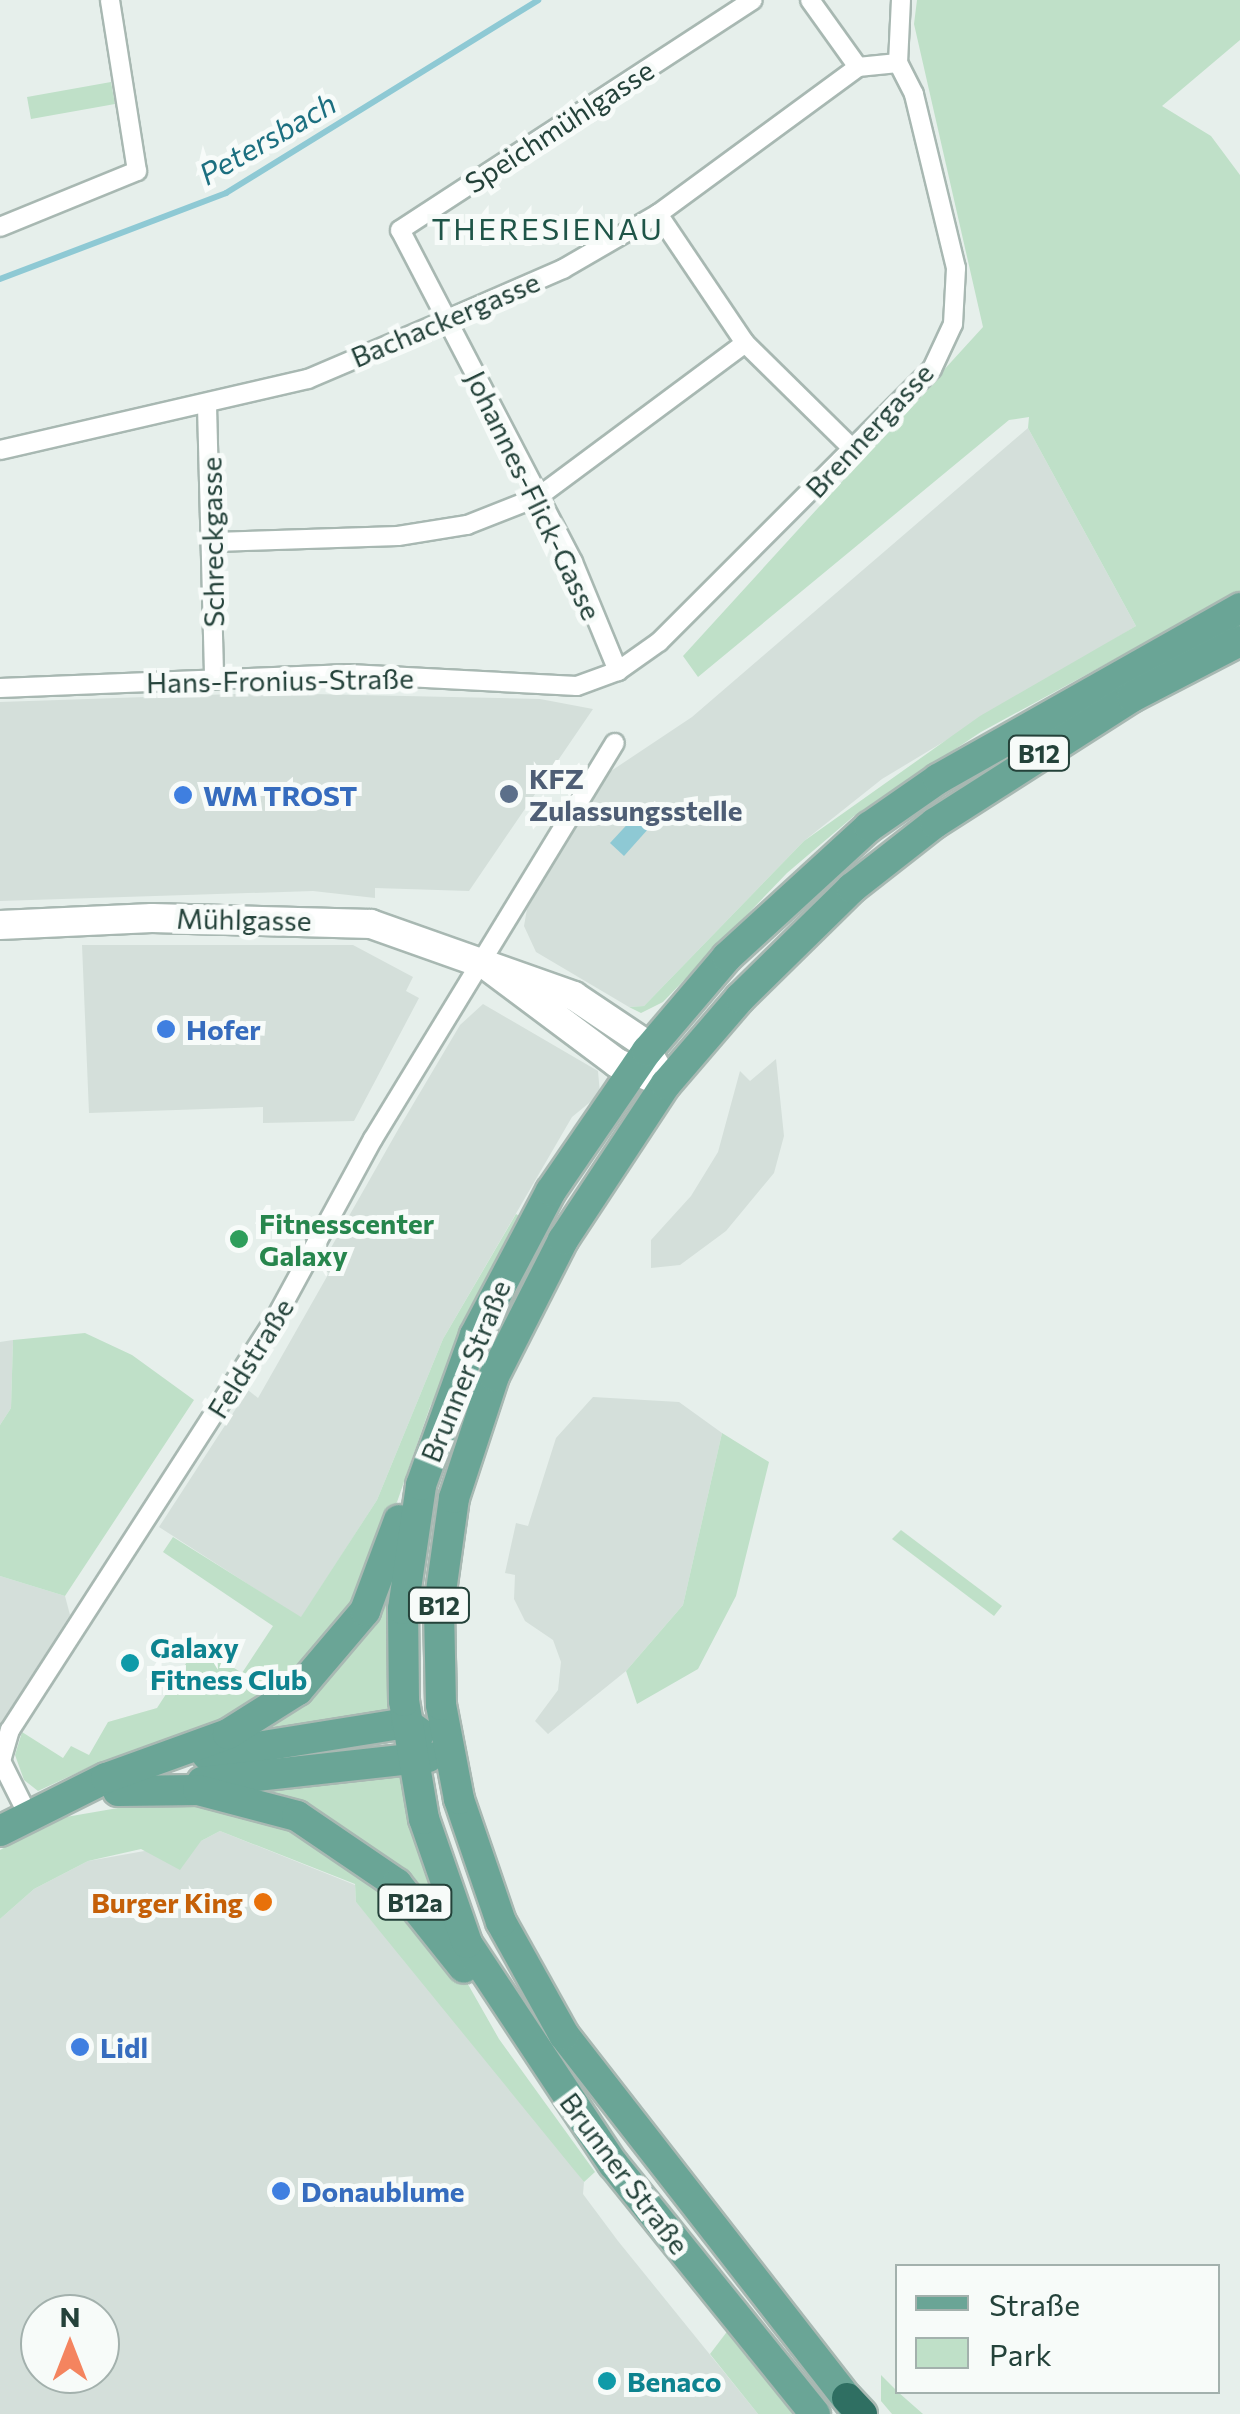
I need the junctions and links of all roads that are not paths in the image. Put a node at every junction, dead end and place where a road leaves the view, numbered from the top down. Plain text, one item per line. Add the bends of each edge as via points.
1 (110, 0) edge
2 (753, 0) edge
3 (810, 0) edge
4 (901, 0) edge
5 (898, 63) junction
6 (858, 68) junction
7 (658, 214) junction
8 (0, 227) edge
9 (446, 320) junction
10 (745, 343) junction
11 (208, 406) junction
12 (0, 450) edge
13 (854, 450) junction
14 (538, 497) junction
15 (215, 542) junction
16 (1240, 608) edge
17 (1240, 641) edge
18 (618, 671) junction
19 (214, 679) junction
20 (0, 688) edge
21 (615, 743) dead end
22 (0, 926) edge
23 (482, 961) junction
24 (641, 1061) junction
25 (666, 1084) junction
26 (421, 1485) junction
27 (406, 1724) junction
28 (449, 1753) junction
29 (412, 1760) junction
30 (1, 1761) edge
31 (112, 1785) junction
32 (27, 1813) junction
33 (0, 1831) edge
34 (613, 2164) junction
35 (856, 2409) edge
36 (815, 2414) edge

1 - 8 street via 137,171
2 - 9 street, Speichmühlgasse via 400,230
3 - 6 street
4 - 5 street, Brennergasse
5 - 6 street, Bachackergasse
5 - 13 street, Brennergasse via 914,94 956,268 953,324 932,369
6 - 7 street, Bachackergasse
7 - 9 street, Bachackergasse via 563,269
7 - 10 street
9 - 11 street, Bachackergasse via 308,379
9 - 14 street, Johannes-Flick-Gasse
10 - 13 street
10 - 14 street
11 - 12 street, Bachackergasse
11 - 15 street, Schreckgasse
13 - 18 street, Brennergasse via 660,642
14 - 15 street via 467,525 398,536
14 - 18 street, Johannes-Flick-Gasse via 574,562
15 - 19 street, Schreckgasse
16 - 24 main road, Brunner Straße / B12 via 1006,738 868,827 727,957
17 - 25 main road, Brunner Straße / B12 via 1073,732 935,822 802,935
18 - 19 street, Hans-Fronius-Straße via 577,686 349,674
19 - 20 street, Hans-Fronius-Straße
21 - 23 street, Feldstraße
22 - 23 street, Mühlgasse via 116,918 339,920
23 - 24 street, Mühlgasse via 518,993
23 - 30 street, Feldstraße via 373,1138 274,1321 10,1730
24 - 25 street, Mühlgasse
24 - 26 main road, Brunner Straße / B12 via 506,1270 455,1383
25 - 28 main road, Brunner Straße / B12 via 532,1296 475,1424 454,1498 439,1606 438,1674
26 - 27 main road, Brunner Straße / B12 via 403,1608
26 - 31 main road via 405,1500 365,1611 298,1690 228,1734
27 - 28 main road
27 - 29 main road, Brunner Straße / B12a
27 - 31 main road
28 - 29 main road
28 - 35 main road, Brunner Straße / B12a via 482,1872 528,1979 613,2102
29 - 31 main road
29 - 34 main road, Brunner Straße / B12a via 435,1858 468,1943
30 - 32 street
31 - 32 main road
31 - 34 main road, B12a via 198,1790 262,1803 358,1852 423,1911 563,2118
32 - 33 main road
34 - 36 main road, Brunner Straße / B12a

